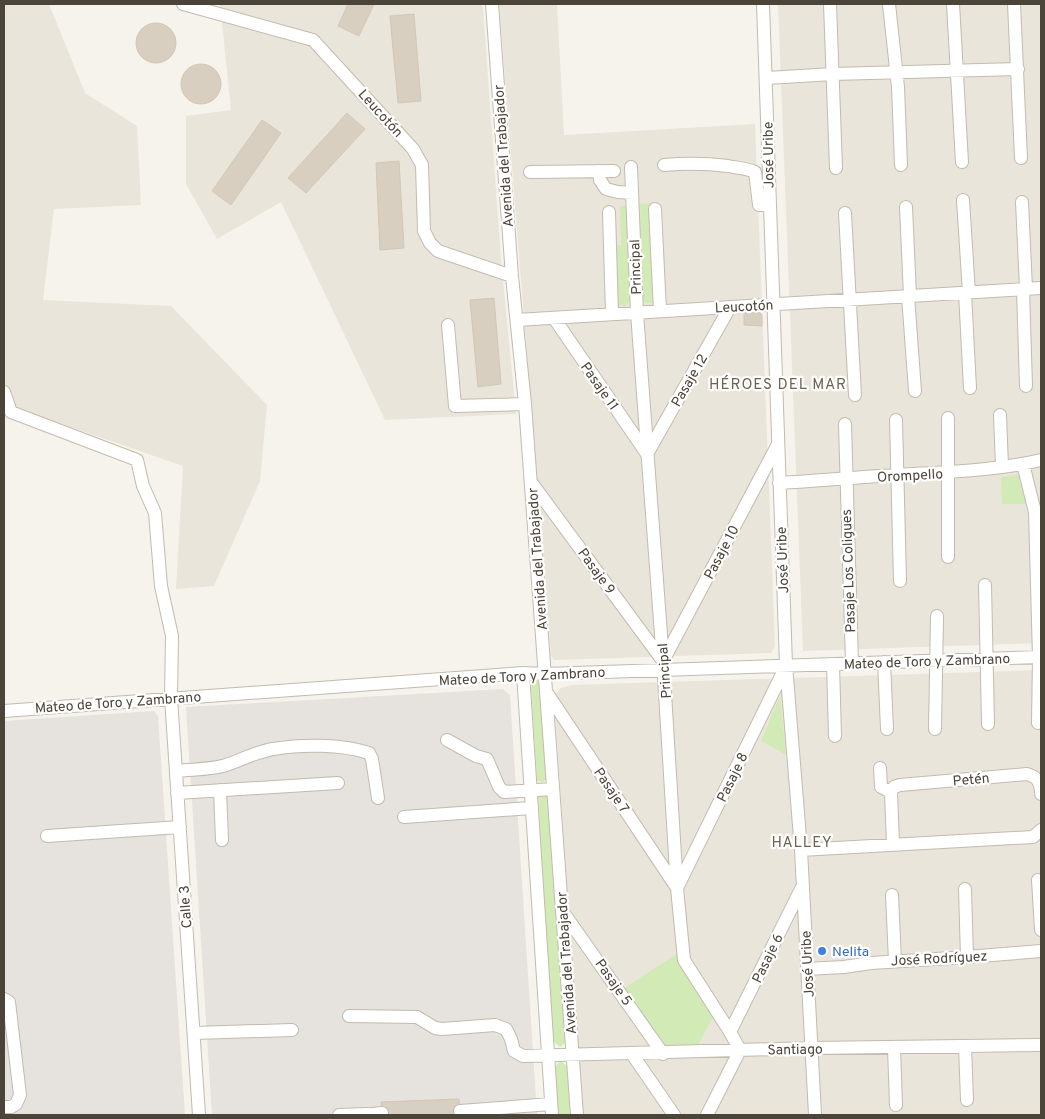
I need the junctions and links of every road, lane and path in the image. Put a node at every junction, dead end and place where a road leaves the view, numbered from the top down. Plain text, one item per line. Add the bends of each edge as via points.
1 (183, 4) edge
2 (492, 4) edge
3 (763, 4) edge
4 (830, 4) edge
5 (889, 4) edge
6 (953, 4) edge
7 (1014, 4) edge
8 (1018, 69) junction
9 (957, 70) junction
10 (895, 72) junction
11 (833, 74) junction
12 (767, 78) junction
13 (1021, 158) dead end
14 (962, 162) dead end
15 (664, 165) dead end
16 (901, 165) dead end
17 (631, 167) dead end
18 (836, 168) dead end
19 (598, 171) junction
20 (614, 171) dead end
21 (530, 172) dead end
22 (632, 198) junction
23 (962, 200) dead end
24 (1022, 202) dead end
25 (769, 205) junction
26 (906, 207) dead end
27 (656, 209) dead end
28 (609, 212) dead end
29 (846, 213) dead end
30 (512, 276) junction
31 (1041, 288) edge
32 (1025, 289) junction
33 (967, 293) junction
34 (909, 296) junction
35 (850, 300) junction
36 (773, 304) junction
37 (730, 307) junction
38 (660, 311) junction
39 (637, 313) junction
40 (612, 314) junction
41 (554, 318) junction
42 (517, 320) junction
43 (448, 325) dead end
44 (1026, 386) dead end
45 (970, 388) dead end
46 (915, 391) dead end
47 (4, 392) edge
48 (855, 395) dead end
49 (525, 404) junction
50 (1000, 415) dead end
51 (948, 418) dead end
52 (896, 420) dead end
53 (845, 424) dead end
54 (778, 444) junction
55 (647, 454) junction
56 (1041, 460) edge
57 (1023, 464) junction
58 (1002, 467) junction
59 (948, 473) junction
60 (896, 475) junction
61 (846, 478) junction
62 (530, 480) junction
63 (779, 483) junction
64 (948, 557) dead end
65 (900, 581) dead end
66 (985, 584) dead end
67 (937, 616) dead end
68 (1040, 657) edge
69 (986, 659) junction
70 (935, 661) junction
71 (884, 662) junction
72 (852, 663) junction
73 (833, 664) junction
74 (663, 665) junction
75 (786, 666) junction
76 (523, 673) junction
77 (545, 674) junction
78 (547, 692) junction
79 (171, 698) junction
80 (4, 710) edge
81 (1038, 722) dead end
82 (988, 724) dead end
83 (887, 729) dead end
84 (935, 729) dead end
85 (835, 736) dead end
86 (447, 740) dead end
87 (880, 768) dead end
88 (176, 771) junction
89 (338, 783) dead end
90 (530, 789) junction
91 (553, 789) junction
92 (220, 790) junction
93 (177, 792) junction
94 (891, 792) junction
95 (1041, 794) edge
96 (378, 798) dead end
97 (531, 808) junction
98 (404, 817) dead end
99 (180, 827) junction
100 (1041, 830) edge
101 (47, 836) dead end
102 (222, 840) dead end
103 (893, 844) junction
104 (802, 850) junction
105 (1038, 880) dead end
106 (803, 885) junction
107 (677, 888) junction
108 (966, 889) dead end
109 (892, 895) dead end
110 (563, 912) junction
111 (1041, 930) edge
112 (1041, 951) edge
113 (967, 958) junction
114 (894, 961) junction
115 (807, 969) junction
116 (4, 999) edge
117 (349, 1016) dead end
118 (292, 1030) dead end
119 (730, 1032) junction
120 (194, 1034) junction
121 (1041, 1045) edge
122 (965, 1046) junction
123 (813, 1048) junction
124 (894, 1048) junction
125 (740, 1050) junction
126 (632, 1054) junction
127 (663, 1054) junction
128 (548, 1055) junction
129 (573, 1055) junction
130 (968, 1100) dead end
131 (896, 1105) dead end
132 (4, 1107) edge
133 (552, 1109) edge
134 (460, 1111) dead end
135 (382, 1113) dead end
136 (366, 1114) edge
137 (199, 1115) edge
138 (340, 1115) edge
139 (577, 1115) edge
140 (674, 1115) edge
141 (707, 1115) edge
142 (815, 1115) edge

1 - 30 street, Leucotón via 314,40 412,149 422,165 424,231 430,243 438,251
2 - 30 street, Avenida del Trabajador
3 - 12 street, José Uribe
4 - 11 street
5 - 10 street
6 - 9 street
7 - 8 street
8 - 9 street
8 - 13 street
9 - 10 street
9 - 14 street
10 - 11 street
10 - 16 street
11 - 12 street
11 - 18 street
12 - 25 street, José Uribe
15 - 25 street via 712,163 755,172 759,205
17 - 22 street, Principal
19 - 20 street
19 - 21 street
19 - 22 street via 606,189
22 - 39 street, Principal
23 - 33 street
24 - 32 street
25 - 36 street, José Uribe
26 - 34 street
27 - 38 street, Principal
28 - 40 street, Principal
29 - 35 street
30 - 42 street, Avenida del Trabajador
31 - 32 street, Leucotón
32 - 33 street, Leucotón
32 - 44 street
33 - 34 street, Leucotón
33 - 45 street
34 - 35 street, Leucotón
34 - 46 street
35 - 36 street, Leucotón
35 - 48 street
36 - 37 street, Leucotón
36 - 54 street, José Uribe
37 - 38 street, Leucotón
37 - 55 street, Pasaje 12
38 - 39 street, Leucotón
39 - 40 street, Leucotón
39 - 55 street, Principal
40 - 41 street, Leucotón
41 - 42 street, Leucotón
41 - 55 street, Pasaje 11
42 - 49 street, Avenida del Trabajador
43 - 49 street via 455,406
47 - 79 street, Calle 3 via 11,412 137,460 143,486 155,513 161,586 172,636
49 - 62 street, Avenida del Trabajador
50 - 58 street
51 - 59 street
52 - 60 street
53 - 61 street, Pasaje Los Coligues
54 - 63 street, José Uribe
54 - 74 street, Pasaje 10
55 - 74 street, Principal
56 - 57 street, Orompello
57 - 58 street, Orompello
57 - 68 street via 1035,512
58 - 59 street, Orompello
59 - 60 street, Orompello
59 - 64 street
60 - 61 street, Orompello
60 - 65 street
61 - 63 street, Orompello
61 - 72 street, Pasaje Los Coligues
62 - 74 street, Pasaje 9
62 - 77 street, Avenida del Trabajador
63 - 75 street, José Uribe
66 - 69 street
67 - 70 street
68 - 69 street, Mateo de Toro y Zambrano
68 - 81 street
69 - 70 street, Mateo de Toro y Zambrano
69 - 82 street
70 - 71 street, Mateo de Toro y Zambrano
70 - 84 street
71 - 72 street, Mateo de Toro y Zambrano
71 - 83 street
72 - 73 street, Mateo de Toro y Zambrano
73 - 75 street, Mateo de Toro y Zambrano
73 - 85 street
74 - 75 street, Mateo de Toro y Zambrano
74 - 77 street, Mateo de Toro y Zambrano
74 - 107 street, Principal
75 - 104 street, José Uribe
75 - 107 street, Pasaje 8
76 - 77 street, Mateo de Toro y Zambrano
76 - 79 street, Mateo de Toro y Zambrano
76 - 90 street, Avenida del Trabajador
77 - 78 street, Avenida del Trabajador
78 - 91 street, Avenida del Trabajador
78 - 107 street, Pasaje 7
79 - 80 street, Mateo de Toro y Zambrano
79 - 88 street, Calle 3
86 - 90 street via 487,759 504,792
87 - 94 street via 881,788
88 - 93 street, Calle 3
88 - 96 street via 224,766 273,749 316,746 357,749 369,753 372,759
89 - 92 street
90 - 91 street
90 - 97 street, Avenida del Trabajador
91 - 110 street, Avenida del Trabajador
92 - 93 street
92 - 102 street
93 - 99 street, Calle 3
94 - 95 street, Petén via 900,785 1027,774 1039,782
94 - 103 street
97 - 98 street
97 - 128 street, Avenida del Trabajador
99 - 101 street
99 - 120 street, Calle 3
100 - 103 street via 1033,837
103 - 104 street
104 - 106 street, José Uribe
105 - 111 street
106 - 115 street, José Uribe
106 - 119 street, Pasaje 6
107 - 119 street, Principal via 684,960
108 - 113 street
109 - 114 street
110 - 127 street, Pasaje 5
110 - 129 street, Avenida del Trabajador
112 - 113 street, José Rodríguez
113 - 114 street, José Rodríguez
114 - 115 street, José Rodríguez
115 - 123 street, José Uribe
116 - 132 street via 9,1002 20,1095 16,1104
117 - 128 street, Santiago via 417,1017 442,1029 495,1025 506,1029 514,1051 523,1056
118 - 120 street
119 - 125 street, Principal
120 - 137 street, Calle 3
121 - 122 street, Santiago
122 - 124 street, Santiago
122 - 130 street
123 - 124 street, Santiago
123 - 125 street, Santiago
123 - 142 street, José Uribe
124 - 131 street
125 - 127 street, Santiago
125 - 141 street
126 - 127 street, Santiago
126 - 129 street, Santiago
126 - 140 street
128 - 129 street, Santiago
128 - 133 street, Avenida del Trabajador
129 - 139 street, Avenida del Trabajador
133 - 134 street
135 - 136 street
136 - 138 street

